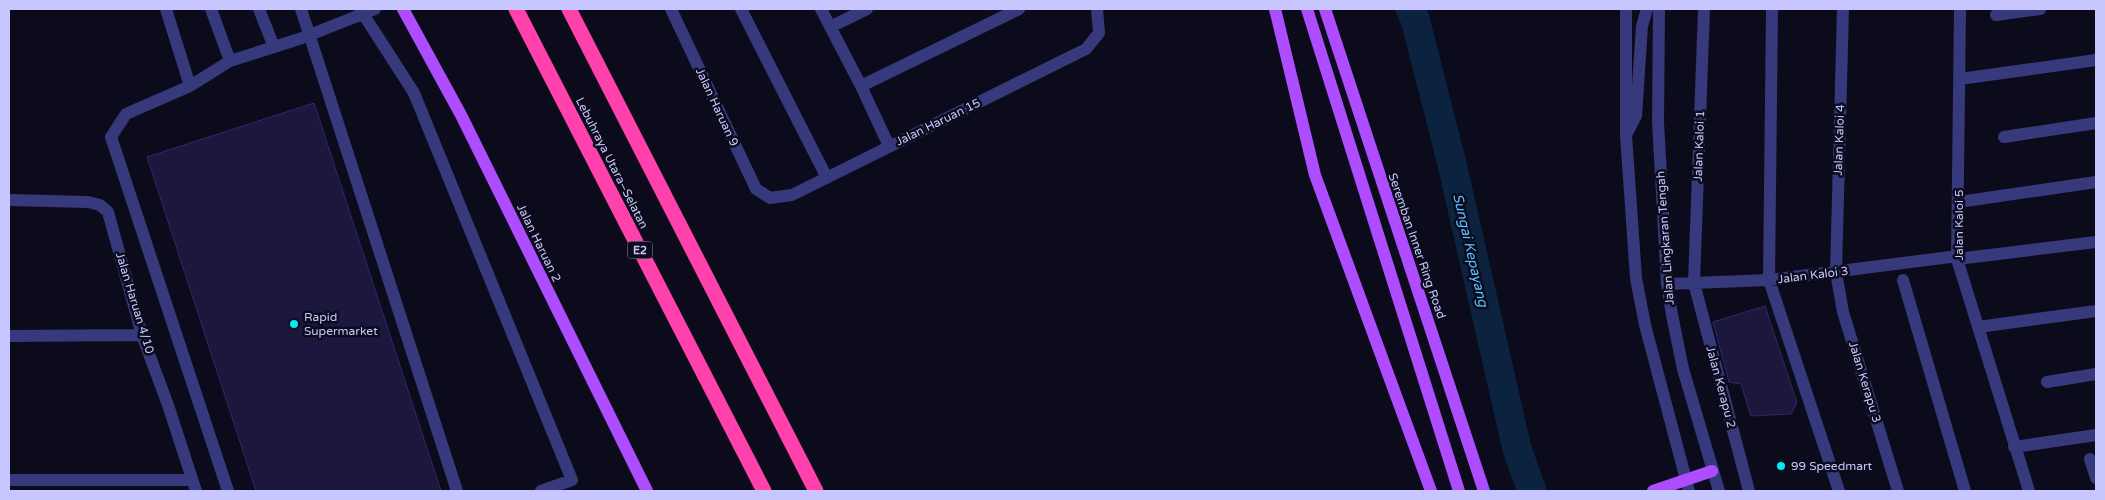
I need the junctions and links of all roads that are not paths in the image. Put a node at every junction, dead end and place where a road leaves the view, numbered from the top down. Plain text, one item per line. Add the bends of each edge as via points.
1 (166, 9) edge
2 (211, 9) edge
3 (259, 9) edge
4 (301, 9) edge
5 (375, 9) edge
6 (403, 9) edge
7 (516, 9) edge
8 (569, 9) edge
9 (671, 9) edge
10 (741, 9) edge
11 (821, 9) edge
12 (867, 9) edge
13 (1019, 9) edge
14 (1097, 9) edge
15 (1275, 9) edge
16 (1306, 9) edge
17 (1325, 9) edge
18 (1626, 9) edge
19 (1647, 9) edge
20 (1659, 9) edge
21 (1704, 9) edge
22 (1772, 9) edge
23 (1843, 9) edge
24 (1960, 9) edge
25 (2040, 9) edge
26 (361, 11) edge
27 (1996, 15) dead end
28 (830, 27) junction
29 (310, 35) junction
30 (274, 47) junction
31 (2096, 60) edge
32 (230, 61) junction
33 (1960, 79) junction
34 (190, 86) junction
35 (861, 86) junction
36 (2096, 123) edge
37 (1626, 135) junction
38 (2004, 137) dead end
39 (890, 146) junction
40 (827, 178) junction
41 (2096, 182) edge
42 (770, 198) joint
43 (9, 200) edge
44 (1959, 202) junction
45 (2096, 242) edge
46 (1958, 258) junction
47 (1836, 272) junction
48 (1769, 280) junction
49 (1903, 280) dead end
50 (1694, 283) junction
51 (1667, 284) junction
52 (2096, 310) edge
53 (1978, 328) junction
54 (142, 335) junction
55 (9, 336) edge
56 (2096, 374) edge
57 (2047, 382) dead end
58 (2096, 435) edge
59 (2014, 447) junction
60 (2090, 459) dead end
61 (1712, 471) junction
62 (2096, 478) edge
63 (9, 480) edge
64 (194, 485) edge
65 (1688, 485) edge
66 (228, 491) edge
67 (456, 491) edge
68 (541, 491) edge
69 (646, 491) edge
70 (764, 491) edge
71 (816, 491) edge
72 (1431, 491) edge
73 (1458, 491) edge
74 (1484, 491) edge
75 (1653, 491) edge
76 (1719, 491) edge
77 (1749, 491) edge
78 (1839, 491) edge
79 (1898, 491) edge
80 (1965, 491) edge
81 (2028, 491) edge

1 - 34 street
2 - 32 street
3 - 30 street
4 - 29 street
5 - 26 street
6 - 69 main road, Jalan Haruan 2 via 461,115
7 - 70 highway, Lebuhraya Utara–Selatan / E2
8 - 71 highway
9 - 42 street, Jalan Haruan 9 via 756,189
10 - 40 street
11 - 28 street
12 - 28 street
13 - 35 street
14 - 39 street, Jalan Haruan 15 via 1099,33 1086,48
15 - 72 main road via 1315,175
16 - 73 main road
17 - 74 main road, Seremban Inner Ring Road
18 - 37 street
19 - 37 street via 1642,26 1636,116
20 - 51 street, Jalan Lingkaran Tengah via 1658,122
21 - 50 street, Jalan Kaloi 1
22 - 48 street
23 - 47 street, Jalan Kaloi 4
24 - 33 street, Jalan Kaloi 5
25 - 27 street
26 - 29 street
26 - 68 street via 414,93 572,480
28 - 35 street
29 - 30 street
29 - 67 street
30 - 32 street
31 - 33 street
32 - 34 street
33 - 44 street, Jalan Kaloi 5
34 - 66 street via 126,114 111,137
35 - 39 street
36 - 38 street
37 - 65 street via 1636,278
39 - 40 street, Jalan Haruan 15
40 - 42 street, Jalan Haruan 15 via 792,196
41 - 44 street
43 - 54 street, Jalan Haruan 4/10 via 88,202 100,205 108,212
44 - 46 street, Jalan Kaloi 5
45 - 46 street, Jalan Kaloi 3
46 - 47 street, Jalan Kaloi 3
46 - 53 street, Jalan Kaloi 5
47 - 48 street, Jalan Kaloi 3
47 - 79 street, Jalan Kerapu 3 via 1843,312
48 - 50 street, Jalan Kaloi 3
48 - 78 street
49 - 80 street
50 - 51 street, Jalan Kaloi 3
50 - 77 street, Jalan Kerapu 2
51 - 61 street, Jalan Lingkaran Tengah via 1684,369
52 - 53 street
53 - 59 street, Jalan Kaloi 5
54 - 55 street
54 - 64 street, Jalan Haruan 4/10
56 - 57 street
58 - 59 street
59 - 81 street, Jalan Kaloi 5
60 - 62 street
61 - 65 main road
61 - 76 street, Jalan Lingkaran Tengah
63 - 64 street
65 - 75 main road

